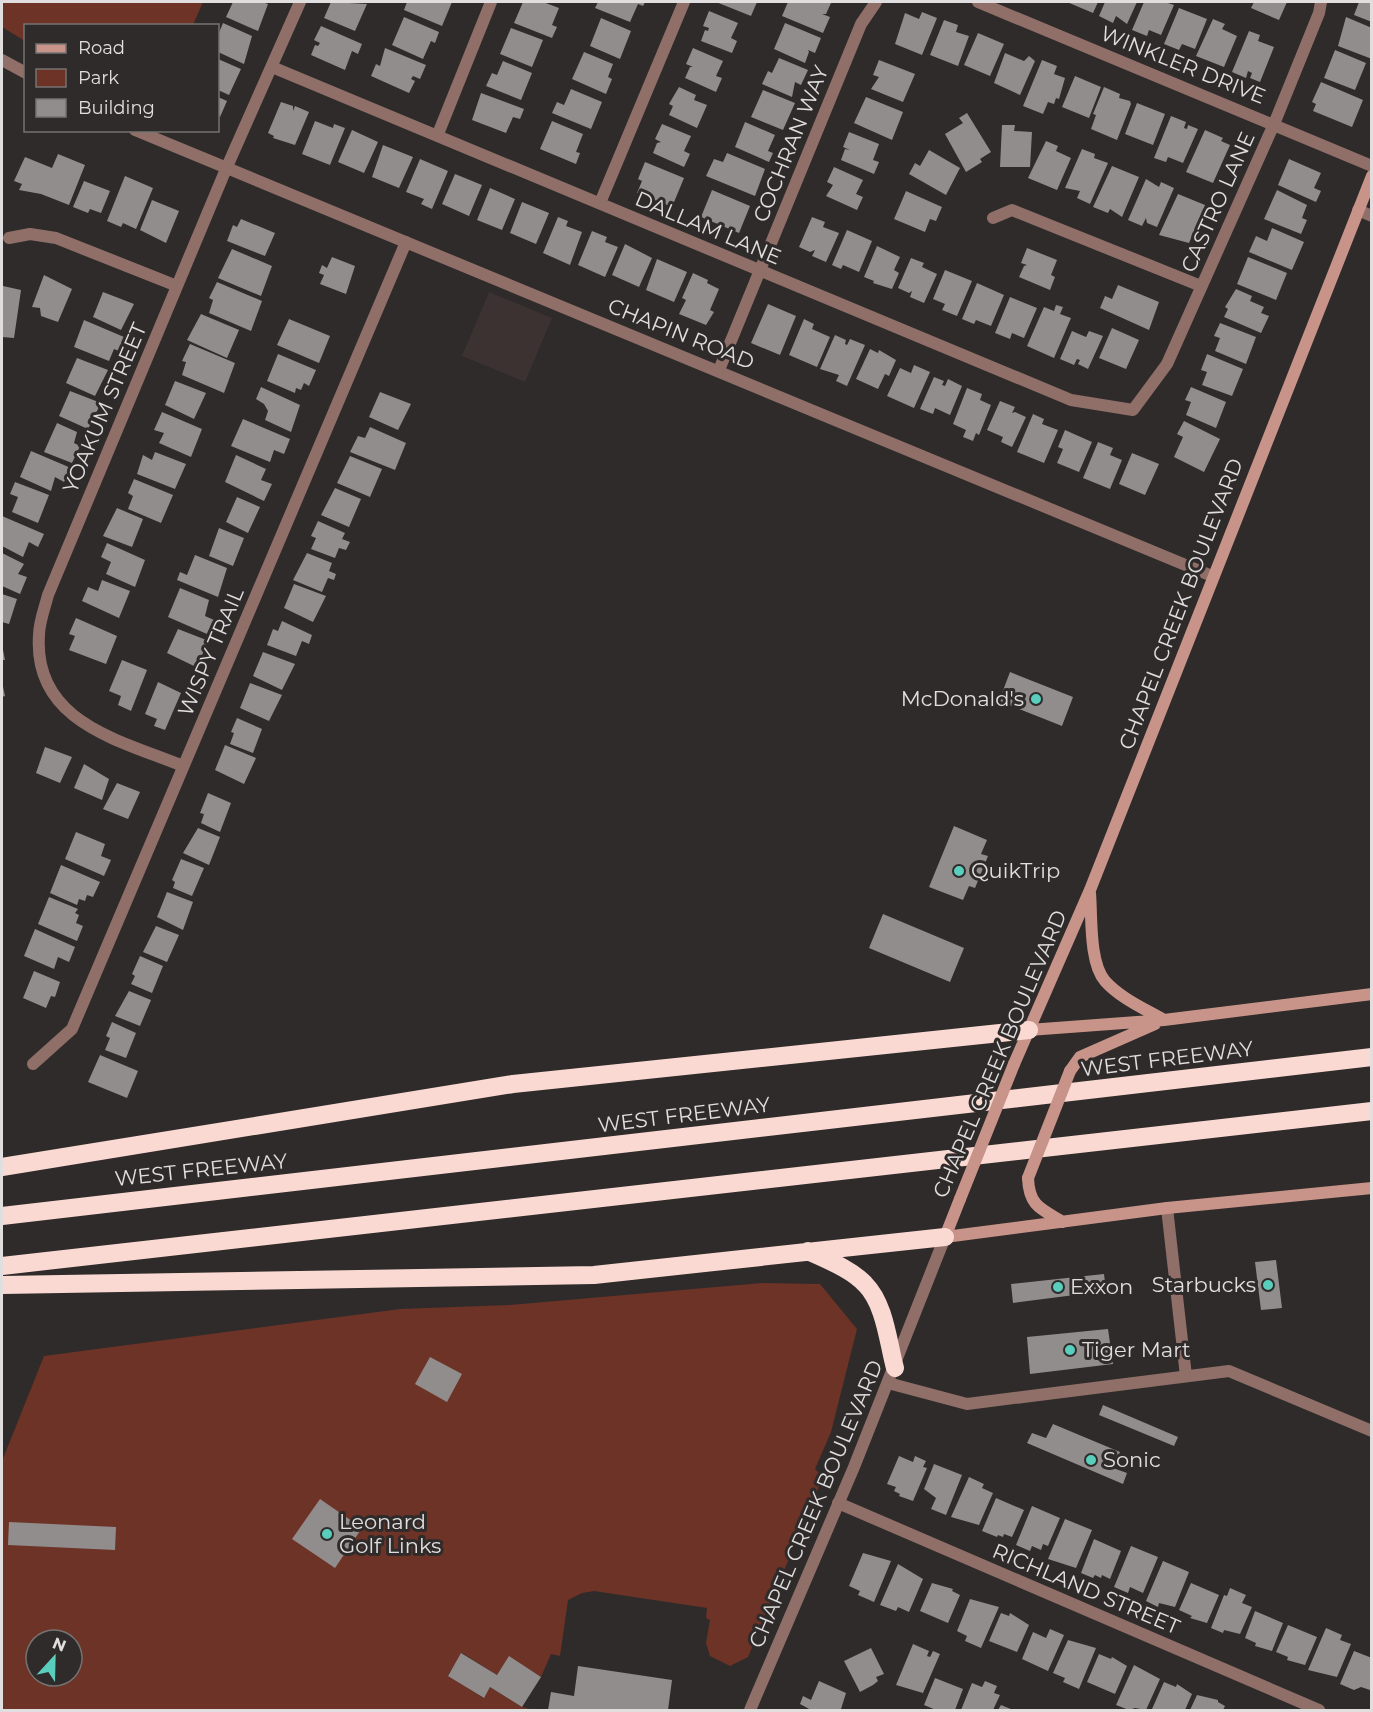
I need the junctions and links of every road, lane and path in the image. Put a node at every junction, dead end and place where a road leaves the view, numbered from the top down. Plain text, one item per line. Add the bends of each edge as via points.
1 (300, 2) edge
2 (491, 2) edge
3 (684, 2) edge
4 (876, 2) edge
5 (978, 2) edge
6 (1321, 2) edge
7 (2, 60) edge
8 (272, 67) junction
9 (24, 72) edge
10 (1274, 124) junction
11 (140, 132) edge
12 (438, 134) junction
13 (1371, 166) edge
14 (226, 169) junction
15 (1371, 176) edge
16 (600, 203) junction
17 (1358, 210) junction
18 (1371, 216) edge
19 (993, 218) dead end
20 (9, 238) dead end
21 (406, 242) junction
22 (760, 271) junction
23 (177, 286) junction
24 (1201, 286) junction
25 (719, 370) junction
26 (1133, 410) joint
27 (1212, 576) junction
28 (183, 766) junction
29 (1090, 890) junction
30 (1371, 994) edge
31 (1164, 1020) junction
32 (1029, 1030) junction
33 (1371, 1057) edge
34 (33, 1064) dead end
35 (1371, 1111) edge
36 (2, 1167) edge
37 (1371, 1188) edge
38 (1167, 1208) junction
39 (2, 1216) edge
40 (1063, 1222) junction
41 (945, 1237) junction
42 (808, 1251) junction
43 (2, 1266) edge
44 (2, 1285) edge
45 (892, 1376) junction
46 (1186, 1376) junction
47 (1371, 1431) edge
48 (838, 1503) junction
49 (750, 1710) edge
50 (1319, 1710) edge

1 - 8 street, YOAKUM STREET
2 - 12 street
3 - 16 street
4 - 22 street, COCHRAN WAY via 861,24
5 - 10 street, WINKLER DRIVE
6 - 10 street, CASTRO LANE
7 - 9 street
8 - 12 street, DALLAM LANE
8 - 14 street, YOAKUM STREET
10 - 13 street, WINKLER DRIVE
10 - 24 street, CASTRO LANE
11 - 14 street, CHAPIN ROAD
12 - 16 street, DALLAM LANE
14 - 21 street, CHAPIN ROAD
14 - 23 street, YOAKUM STREET
15 - 17 main road, CHAPEL CREEK BOULEVARD
16 - 22 street, DALLAM LANE
17 - 18 street
17 - 27 main road, CHAPEL CREEK BOULEVARD
19 - 24 street via 1012,210
20 - 23 street via 30,234 56,238
21 - 25 street, CHAPIN ROAD
21 - 28 street, WISPY TRAIL
22 - 25 street, COCHRAN WAY
22 - 26 street, DALLAM LANE via 1071,400
23 - 28 street, YOAKUM STREET via 48,595 39,634 40,668 58,704 87,726
24 - 26 street, CASTRO LANE via 1167,364
25 - 27 street, CHAPIN ROAD
27 - 29 main road, CHAPEL CREEK BOULEVARD
28 - 34 street, WISPY TRAIL via 72,1029
29 - 31 main road via 1094,953 1104,980 1127,999
29 - 32 main road, CHAPEL CREEK BOULEVARD
30 - 31 main road, WEST FREEWAY
31 - 32 main road, WEST FREEWAY
31 - 40 main road, bridge via 1080,1057 1070,1071 1029,1178 1034,1203
32 - 36 highway via 513,1084
32 - 41 main road, CHAPEL CREEK BOULEVARD, bridge
33 - 39 highway, WEST FREEWAY
35 - 43 highway
37 - 38 main road
38 - 40 main road
38 - 46 street
40 - 41 main road
41 - 42 highway
41 - 45 street, CHAPEL CREEK BOULEVARD
42 - 44 highway via 594,1275
42 - 45 highway via 866,1284 879,1307
45 - 46 street via 967,1404
45 - 48 street, CHAPEL CREEK BOULEVARD
46 - 47 street via 1229,1371
48 - 49 street, CHAPEL CREEK BOULEVARD
48 - 50 street, RICHLAND STREET

